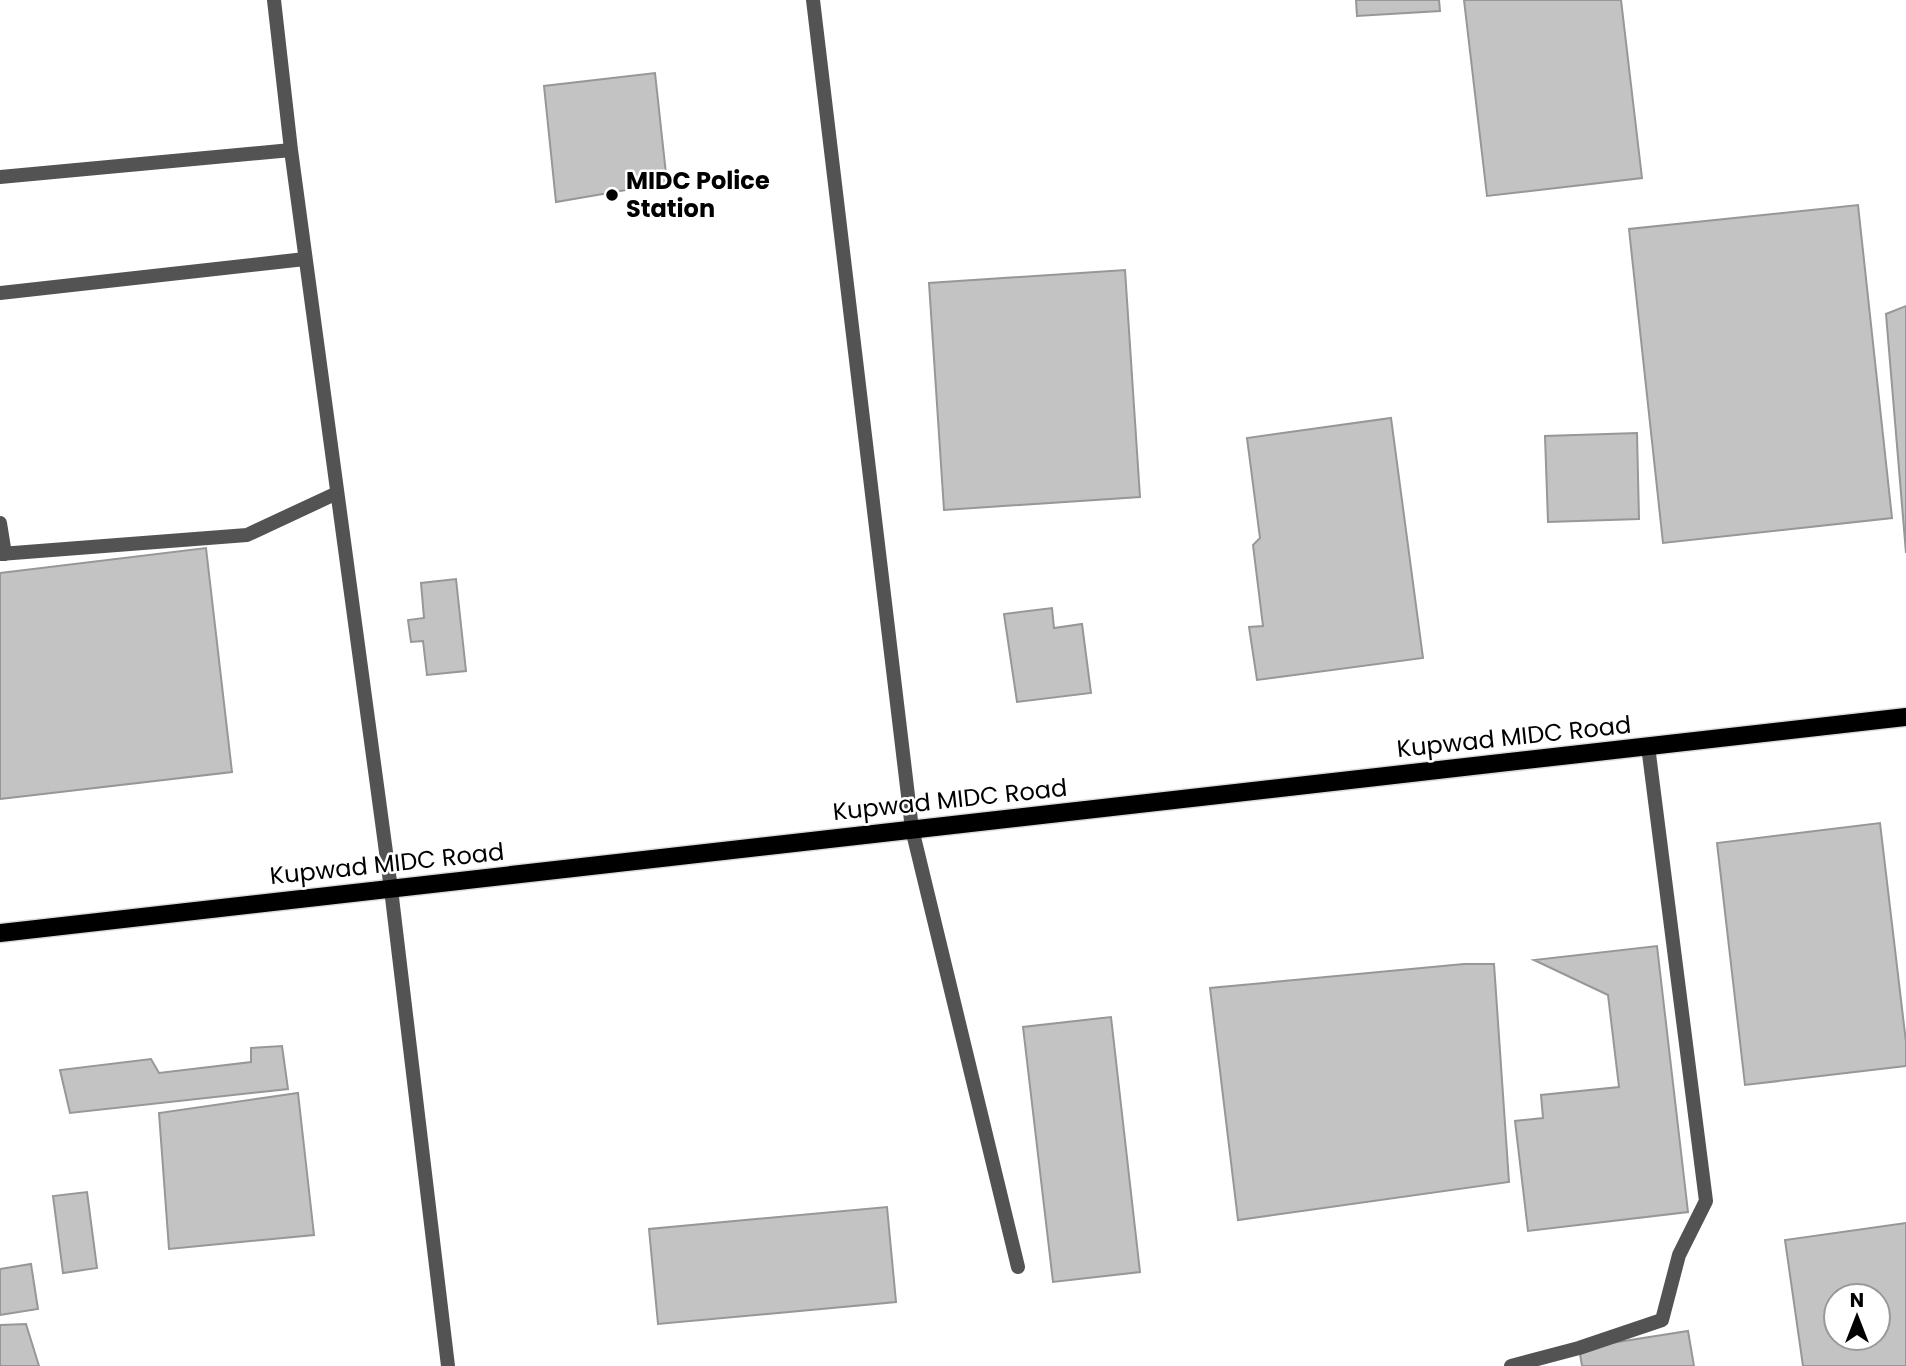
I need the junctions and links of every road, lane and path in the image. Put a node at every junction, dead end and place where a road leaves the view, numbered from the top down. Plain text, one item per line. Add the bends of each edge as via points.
1 (274, 0) edge
2 (813, 0) edge
3 (290, 150) junction
4 (0, 177) edge
5 (305, 259) junction
6 (0, 293) edge
7 (337, 494) junction
8 (0, 523) edge
9 (3, 554) edge
10 (1906, 717) edge
11 (1648, 746) junction
12 (912, 829) junction
13 (391, 889) junction
14 (0, 933) edge
15 (1018, 1267) dead end
16 (448, 1366) edge
17 (1511, 1366) edge

1 - 3 street
2 - 12 street
3 - 4 street
3 - 5 street
5 - 6 street
5 - 7 street
7 - 9 street via 247,535
7 - 13 street
8 - 9 street
10 - 11 main road, Kupwad MIDC Road
11 - 12 main road, Kupwad MIDC Road
11 - 17 street via 1706,1201 1679,1255 1662,1320
12 - 13 main road, Kupwad MIDC Road
12 - 15 street
13 - 14 main road, Kupwad MIDC Road
13 - 16 street

